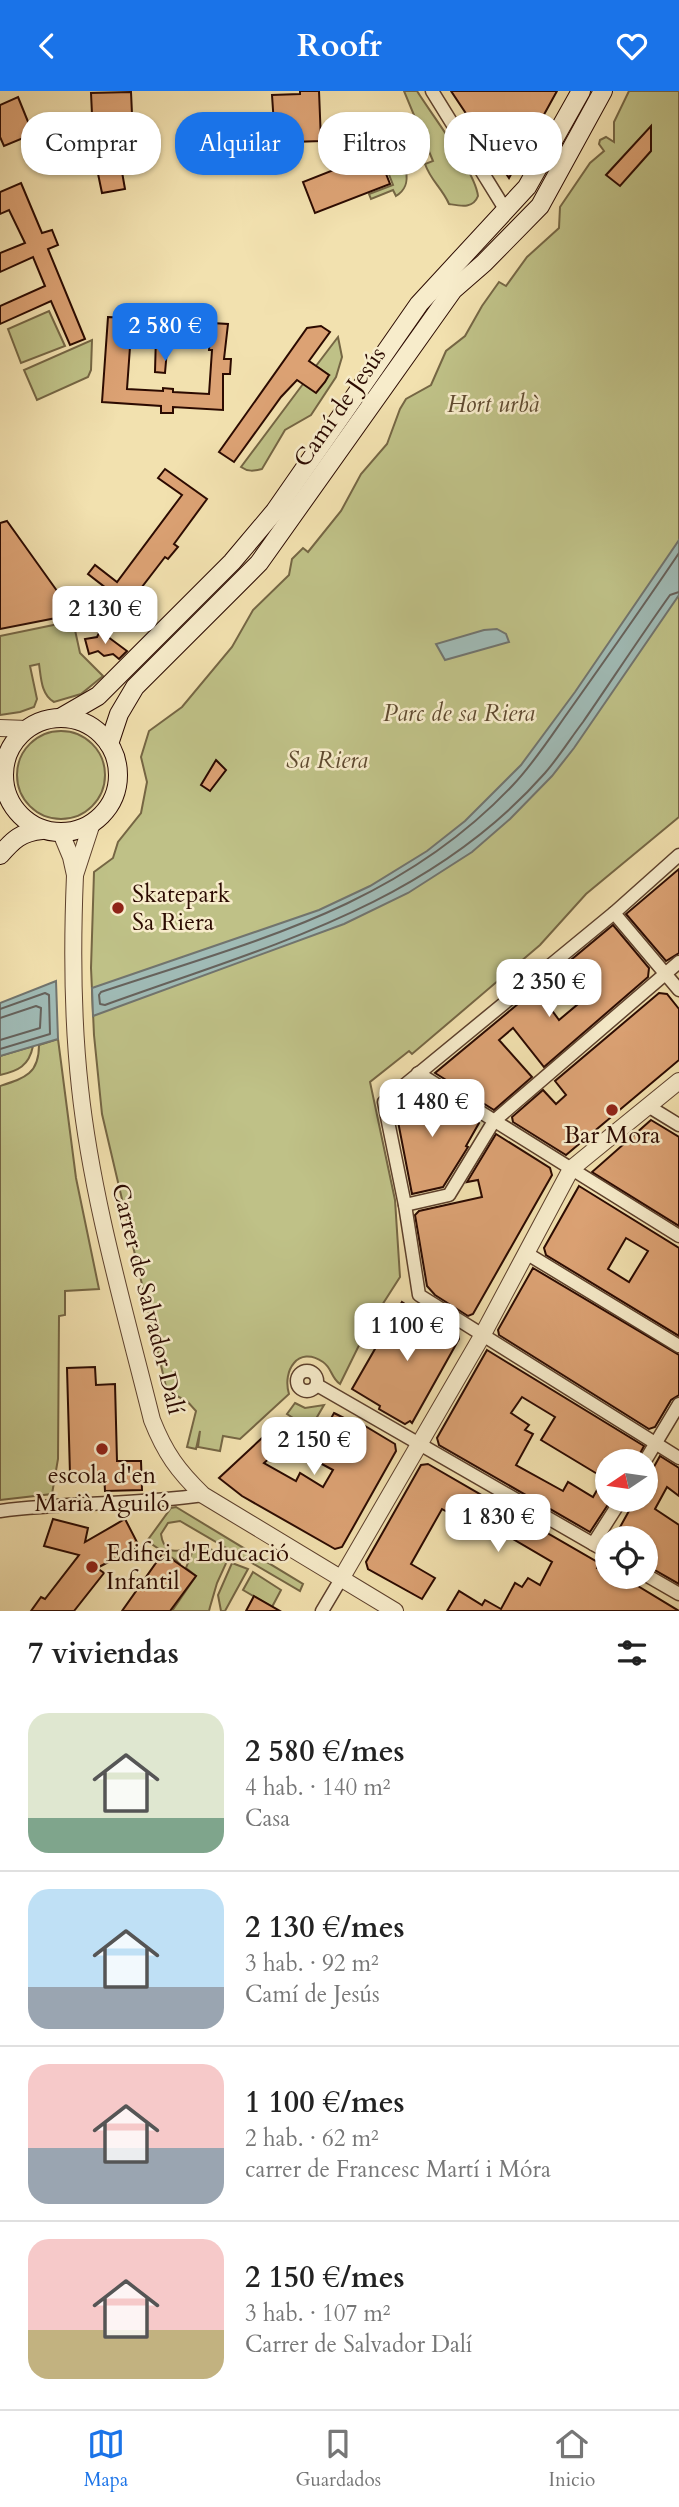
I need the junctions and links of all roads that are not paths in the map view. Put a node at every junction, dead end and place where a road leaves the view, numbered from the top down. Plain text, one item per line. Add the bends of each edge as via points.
1 (432, 91) edge
2 (581, 91) edge
3 (603, 91) edge
4 (505, 209) junction
5 (484, 263) junction
6 (60, 718) junction
7 (0, 728) edge
8 (27, 729) junction
9 (109, 744) junction
10 (2, 764) edge
11 (6, 793) junction
12 (0, 811) edge
13 (92, 823) junction
14 (42, 830) junction
15 (61, 833) junction
16 (0, 855) edge
17 (679, 855) edge
18 (75, 875) junction
19 (614, 913) junction
20 (679, 962) edge
21 (665, 973) junction
22 (679, 990) edge
23 (418, 1073) junction
24 (679, 1081) edge
25 (648, 1106) junction
26 (494, 1121) junction
27 (679, 1125) edge
28 (571, 1169) junction
29 (405, 1205) junction
30 (679, 1235) edge
31 (526, 1253) junction
32 (482, 1336) junction
33 (679, 1346) edge
34 (317, 1385) dead end
35 (679, 1404) edge
36 (656, 1443) junction
37 (420, 1444) junction
38 (652, 1449) edge
39 (679, 1458) edge
40 (204, 1495) junction
41 (0, 1511) edge
42 (613, 1512) edge
43 (593, 1544) joint
44 (341, 1579) junction
45 (658, 1582) edge
46 (679, 1594) edge
47 (323, 1611) edge
48 (396, 1611) edge

1 - 4 street
2 - 4 main road, Camí de Jesús via 527,187
3 - 5 main road, Camí de Jesús via 540,206
4 - 5 main road via 509,221
4 - 6 main road, Camí de Jesús via 419,304 275,511 232,562 98,696
5 - 9 main road, Camí de Jesús via 453,290 260,563 135,687
6 - 8 main road
6 - 9 main road via 93,727
7 - 8 street
8 - 10 main road
9 - 13 main road via 116,760 117,787 110,804
10 - 11 main road
11 - 12 main road
11 - 14 main road via 18,814
13 - 15 main road
13 - 18 street, Carrer de Salvador Dalí
14 - 15 main road
14 - 16 main road via 17,837
15 - 18 street, Carrer de Salvador Dalí
17 - 19 street
18 - 40 street, Carrer de Salvador Dalí via 72,999 80,1089 99,1203 152,1420 163,1450
19 - 21 street
19 - 23 street
20 - 21 street
21 - 22 street
21 - 26 street
23 - 26 street
23 - 29 street via 384,1102
24 - 25 street
25 - 27 street
25 - 28 street
26 - 28 street
26 - 29 street via 449,1195
28 - 30 street
28 - 31 street
29 - 32 street via 419,1295
31 - 32 street
31 - 33 street
32 - 36 street
32 - 37 street
34 - 37 street
35 - 36 street
36 - 38 street
36 - 39 street
37 - 43 street
37 - 44 street
40 - 41 street
40 - 44 street, Carrer de Salvador Dalí
42 - 43 street
44 - 47 street
44 - 48 street, Carrer de Salvador Dalí
45 - 46 street

